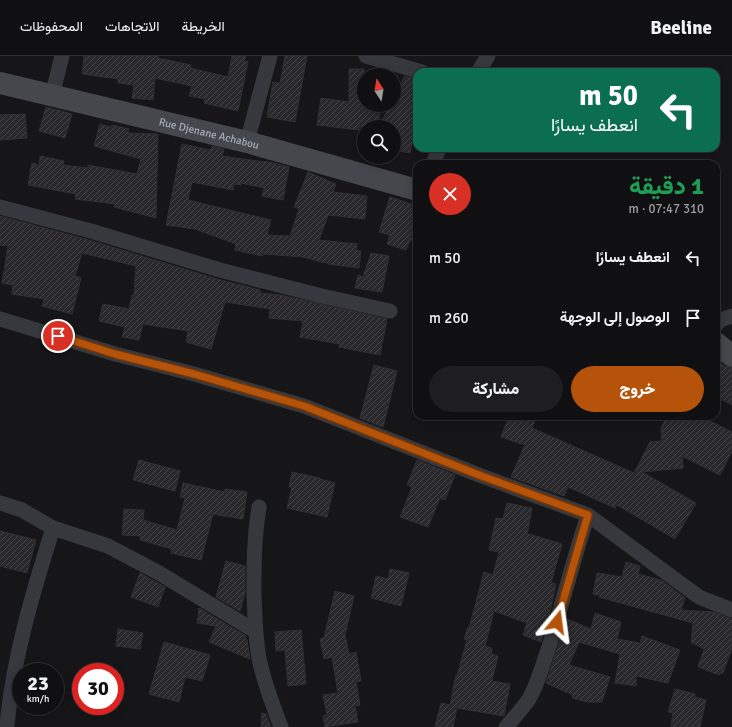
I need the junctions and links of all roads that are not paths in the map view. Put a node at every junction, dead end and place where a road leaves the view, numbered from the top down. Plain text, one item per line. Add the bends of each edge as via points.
1 (62, 56) edge
2 (270, 56) edge
3 (366, 56) edge
4 (488, 56) edge
5 (480, 68) edge
6 (413, 69) edge
7 (0, 83) edge
8 (52, 96) junction
9 (247, 142) junction
10 (413, 189) edge
11 (0, 207) edge
12 (390, 311) dead end
13 (732, 316) edge
14 (0, 319) edge
15 (720, 320) edge
16 (720, 347) edge
17 (732, 356) edge
18 (0, 503) edge
19 (259, 507) dead end
20 (588, 515) junction
21 (53, 528) junction
22 (732, 610) edge
23 (255, 631) junction
24 (7, 725) dead end
25 (281, 727) edge
26 (506, 727) edge

1 - 8 street
2 - 9 street
3 - 6 street
4 - 5 street
7 - 8 main road, Rue Djenane Achabou
8 - 9 main road, Rue Djenane Achabou
9 - 10 main road, Rue Djenane Achabou
11 - 12 street via 220,270
13 - 15 street
14 - 20 street via 115,354 304,406
16 - 17 main road
18 - 21 street via 22,510
19 - 23 street via 254,537
20 - 22 street via 699,597
20 - 26 street via 538,678 530,697
21 - 23 street via 108,546 159,573
21 - 24 street via 17,658
23 - 25 street via 267,690

